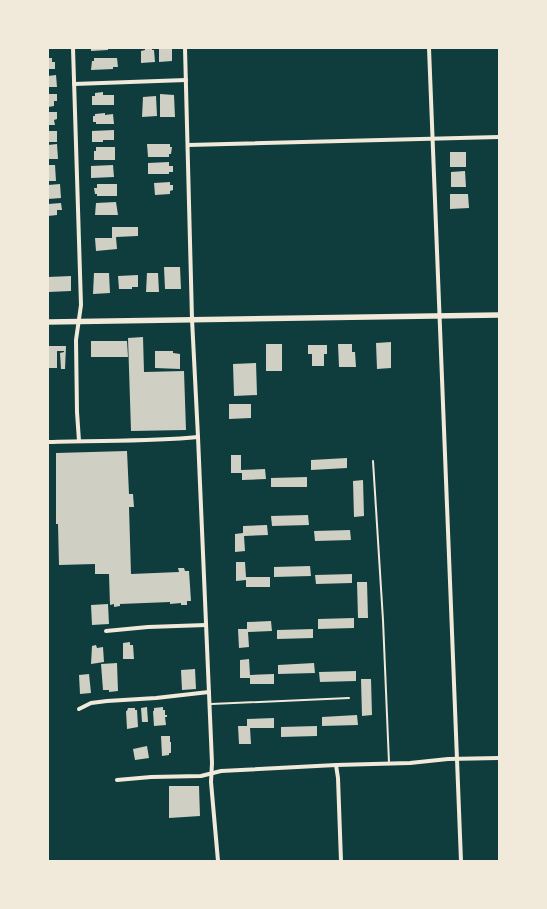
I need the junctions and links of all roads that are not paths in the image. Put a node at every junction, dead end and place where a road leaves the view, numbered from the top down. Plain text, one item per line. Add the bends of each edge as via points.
1 (73, 48) edge
2 (185, 48) edge
3 (429, 48) edge
4 (186, 80) junction
5 (74, 84) junction
6 (499, 137) edge
7 (433, 138) junction
8 (188, 145) junction
9 (499, 315) edge
10 (440, 316) junction
11 (192, 319) junction
12 (48, 322) edge
13 (78, 322) junction
14 (198, 437) junction
15 (79, 441) junction
16 (48, 442) edge
17 (373, 461) dead end
18 (206, 625) junction
19 (106, 631) dead end
20 (209, 692) junction
21 (350, 698) dead end
22 (209, 704) junction
23 (79, 709) dead end
24 (499, 758) edge
25 (458, 759) junction
26 (389, 763) junction
27 (336, 766) junction
28 (212, 774) junction
29 (117, 780) dead end
30 (218, 861) edge
31 (341, 861) edge
32 (461, 861) edge

1 - 5 street
2 - 4 street
3 - 7 street
4 - 5 street
4 - 8 street
5 - 13 street via 81,305
6 - 7 street
7 - 8 street
7 - 10 street
8 - 11 street
9 - 10 main road
10 - 11 main road
10 - 25 street
11 - 13 main road
11 - 14 street
12 - 13 main road
13 - 15 street via 76,340
14 - 15 street
14 - 18 street
15 - 16 street
17 - 26 lane
18 - 19 street
18 - 20 street
20 - 22 street
20 - 23 street via 92,703
21 - 22 lane
22 - 28 street
24 - 25 street
25 - 26 street
25 - 32 street
26 - 27 street
27 - 28 street via 221,771
27 - 31 street
28 - 29 street
28 - 30 street

